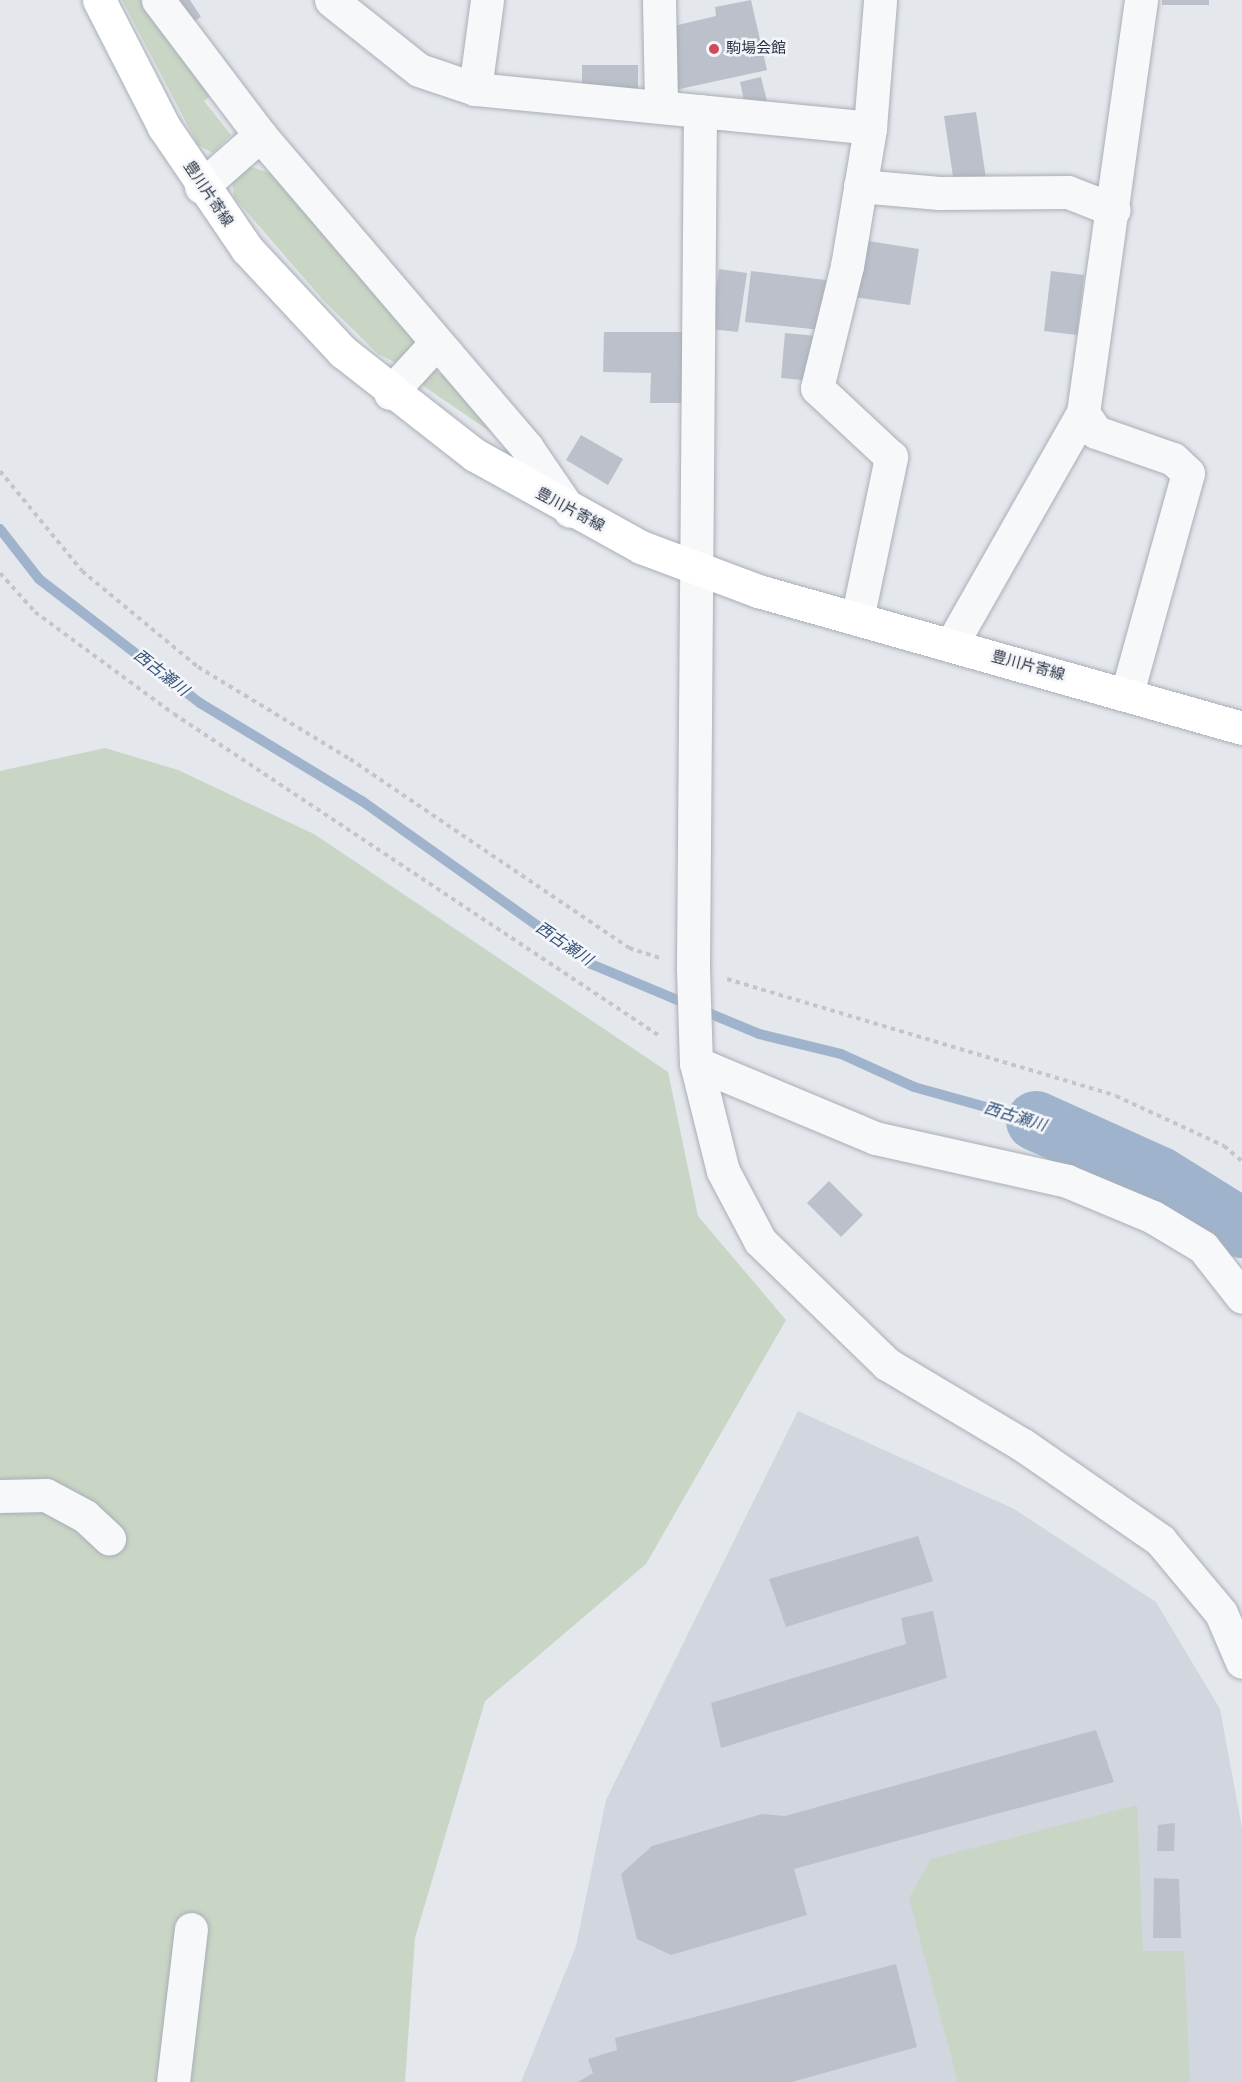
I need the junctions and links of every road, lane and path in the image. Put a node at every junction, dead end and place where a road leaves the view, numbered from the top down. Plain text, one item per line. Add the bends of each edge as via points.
1 (99, 0) edge
2 (158, 0) edge
3 (330, 0) edge
4 (487, 0) edge
5 (659, 0) edge
6 (880, 0) edge
7 (1141, 0) edge
8 (475, 90) junction
9 (661, 105) junction
10 (700, 111) junction
11 (870, 128) junction
12 (260, 135) junction
13 (860, 186) junction
14 (201, 187) junction
15 (1114, 210) junction
16 (436, 343) junction
17 (390, 393) junction
18 (1083, 413) junction
19 (0, 471) edge
20 (570, 512) junction
21 (697, 569) junction
22 (0, 573) edge
23 (857, 619) junction
24 (951, 645) junction
25 (1127, 693) junction
26 (1242, 728) edge
27 (693, 976) junction
28 (696, 1048) junction
29 (1242, 1161) edge
30 (1242, 1297) edge
31 (0, 1496) edge
32 (109, 1538) dead end
33 (1242, 1662) edge
34 (191, 1929) dead end
35 (173, 2082) edge

1 - 14 main road, 豊川片寄線 via 132,71
2 - 12 street
3 - 8 street via 419,70
4 - 8 street
5 - 9 street
6 - 11 street
7 - 15 street
8 - 9 street
9 - 10 street
10 - 11 street
10 - 21 street
11 - 13 street
12 - 14 street
12 - 16 street
13 - 15 street via 939,193 1068,192
13 - 23 street via 817,388 891,457
14 - 17 main road, 豊川片寄線 via 291,301
15 - 18 street
16 - 17 street
16 - 20 street via 526,448
17 - 20 main road, 豊川片寄線 via 475,455
18 - 24 street
18 - 25 street via 1096,432 1173,459 1188,473
19 - 27 path via 82,571 198,666 350,759 628,948
20 - 21 main road, 豊川片寄線
21 - 23 main road, 豊川片寄線
21 - 27 street
22 - 28 path via 35,612 174,714
23 - 24 main road, 豊川片寄線
24 - 25 main road, 豊川片寄線
25 - 26 main road, 豊川片寄線
27 - 28 street
27 - 29 path via 1116,1096
28 - 30 street via 875,1138 1067,1181 1153,1217 1203,1247
28 - 33 street via 723,1171 760,1241 887,1364 1023,1445 1160,1540 1221,1613
31 - 32 street via 46,1495 85,1516
34 - 35 street

